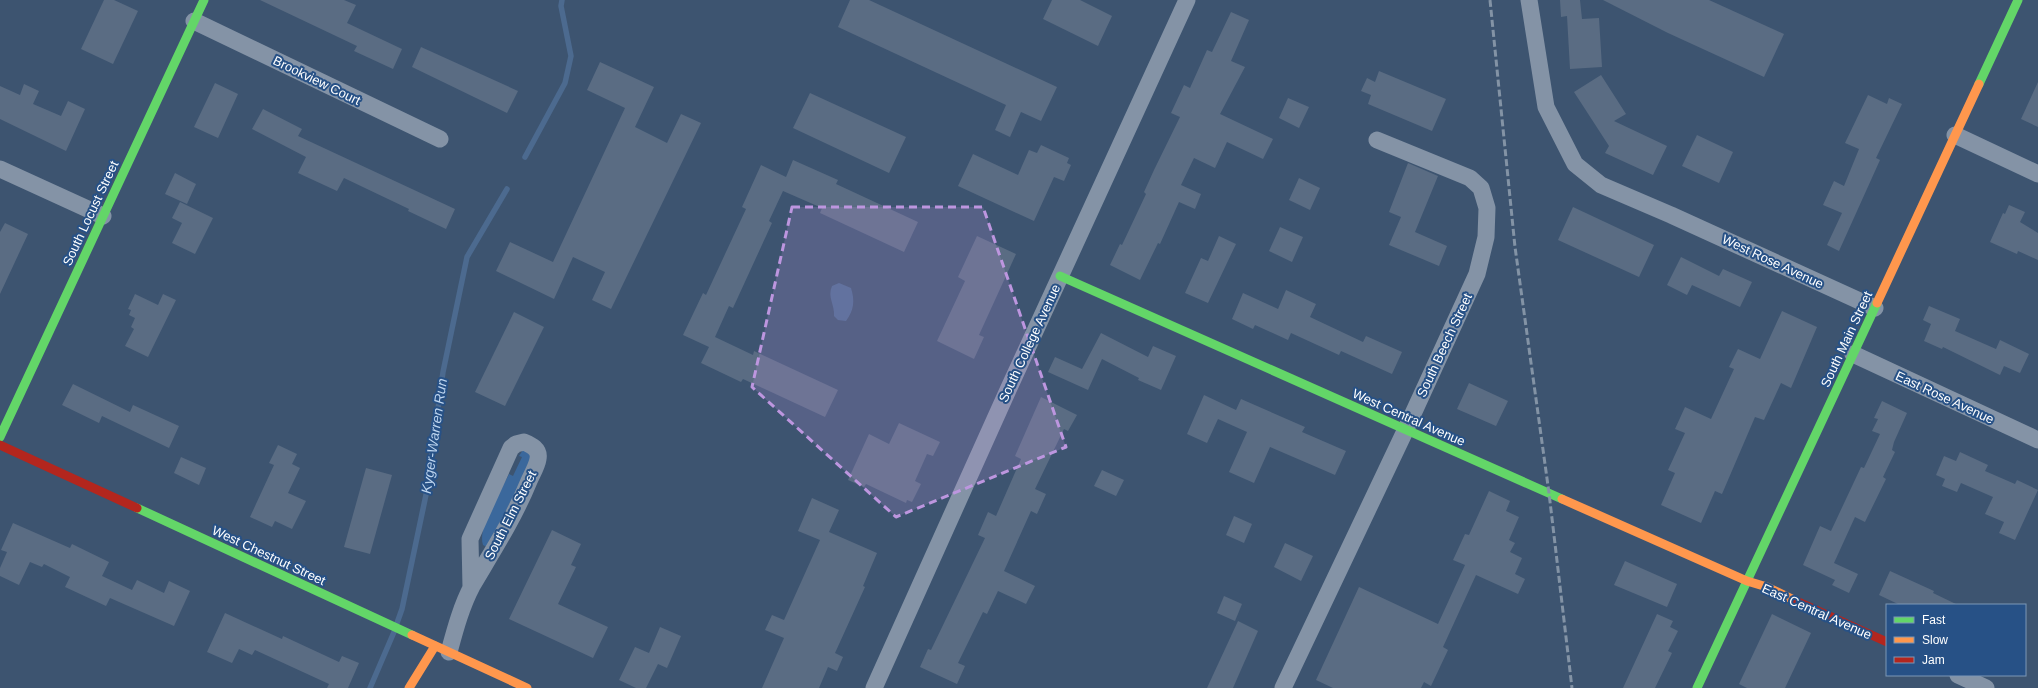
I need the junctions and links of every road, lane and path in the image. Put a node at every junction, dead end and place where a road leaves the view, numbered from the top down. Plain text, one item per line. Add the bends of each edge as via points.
1 (204, 0) edge
2 (1187, 0) edge
3 (1529, 0) edge
4 (2018, 0) edge
5 (194, 21) junction
6 (1955, 135) junction
7 (440, 139) dead end
8 (1377, 140) dead end
9 (0, 169) edge
10 (2038, 174) edge
11 (103, 216) junction
12 (1060, 276) junction
13 (1874, 308) junction
14 (1853, 354) junction
15 (1406, 429) junction
16 (0, 437) edge
17 (2038, 440) edge
18 (0, 445) edge
19 (1747, 581) junction
20 (471, 588) junction
21 (1886, 642) edge
22 (442, 649) junction
23 (1960, 676) edge
24 (409, 688) edge
25 (527, 688) edge
26 (874, 688) edge
27 (1283, 688) edge
28 (1697, 688) edge
29 (1986, 688) edge

1 - 5 street, South Locust Street
2 - 12 street, South College Avenue
3 - 13 street, West Rose Avenue via 1546,107 1575,164 1601,185
4 - 6 street, South Main Street
5 - 7 street, Brookview Court
5 - 11 street, South Locust Street
6 - 10 street
6 - 13 street, South Main Street
8 - 15 street, South Beech Street via 1470,178 1481,188 1487,208 1486,237 1477,274
9 - 11 street
11 - 16 street, South Locust Street
12 - 15 street, West Central Avenue
12 - 26 street, South College Avenue
13 - 14 street, South Main Street
14 - 17 street, East Rose Avenue
14 - 19 street, South Main Street
15 - 19 street, West Central Avenue
15 - 27 street, South Beech Street
18 - 22 street, West Chestnut Street
19 - 21 street, East Central Avenue via 1767,587
19 - 28 street, South Main Street
20 - 20 street, South Elm Street via 526,489 538,459 538,452 524,442 511,448 470,538
20 - 22 street, South Elm Street
22 - 24 street
22 - 25 street, West Chestnut Street
23 - 29 street

